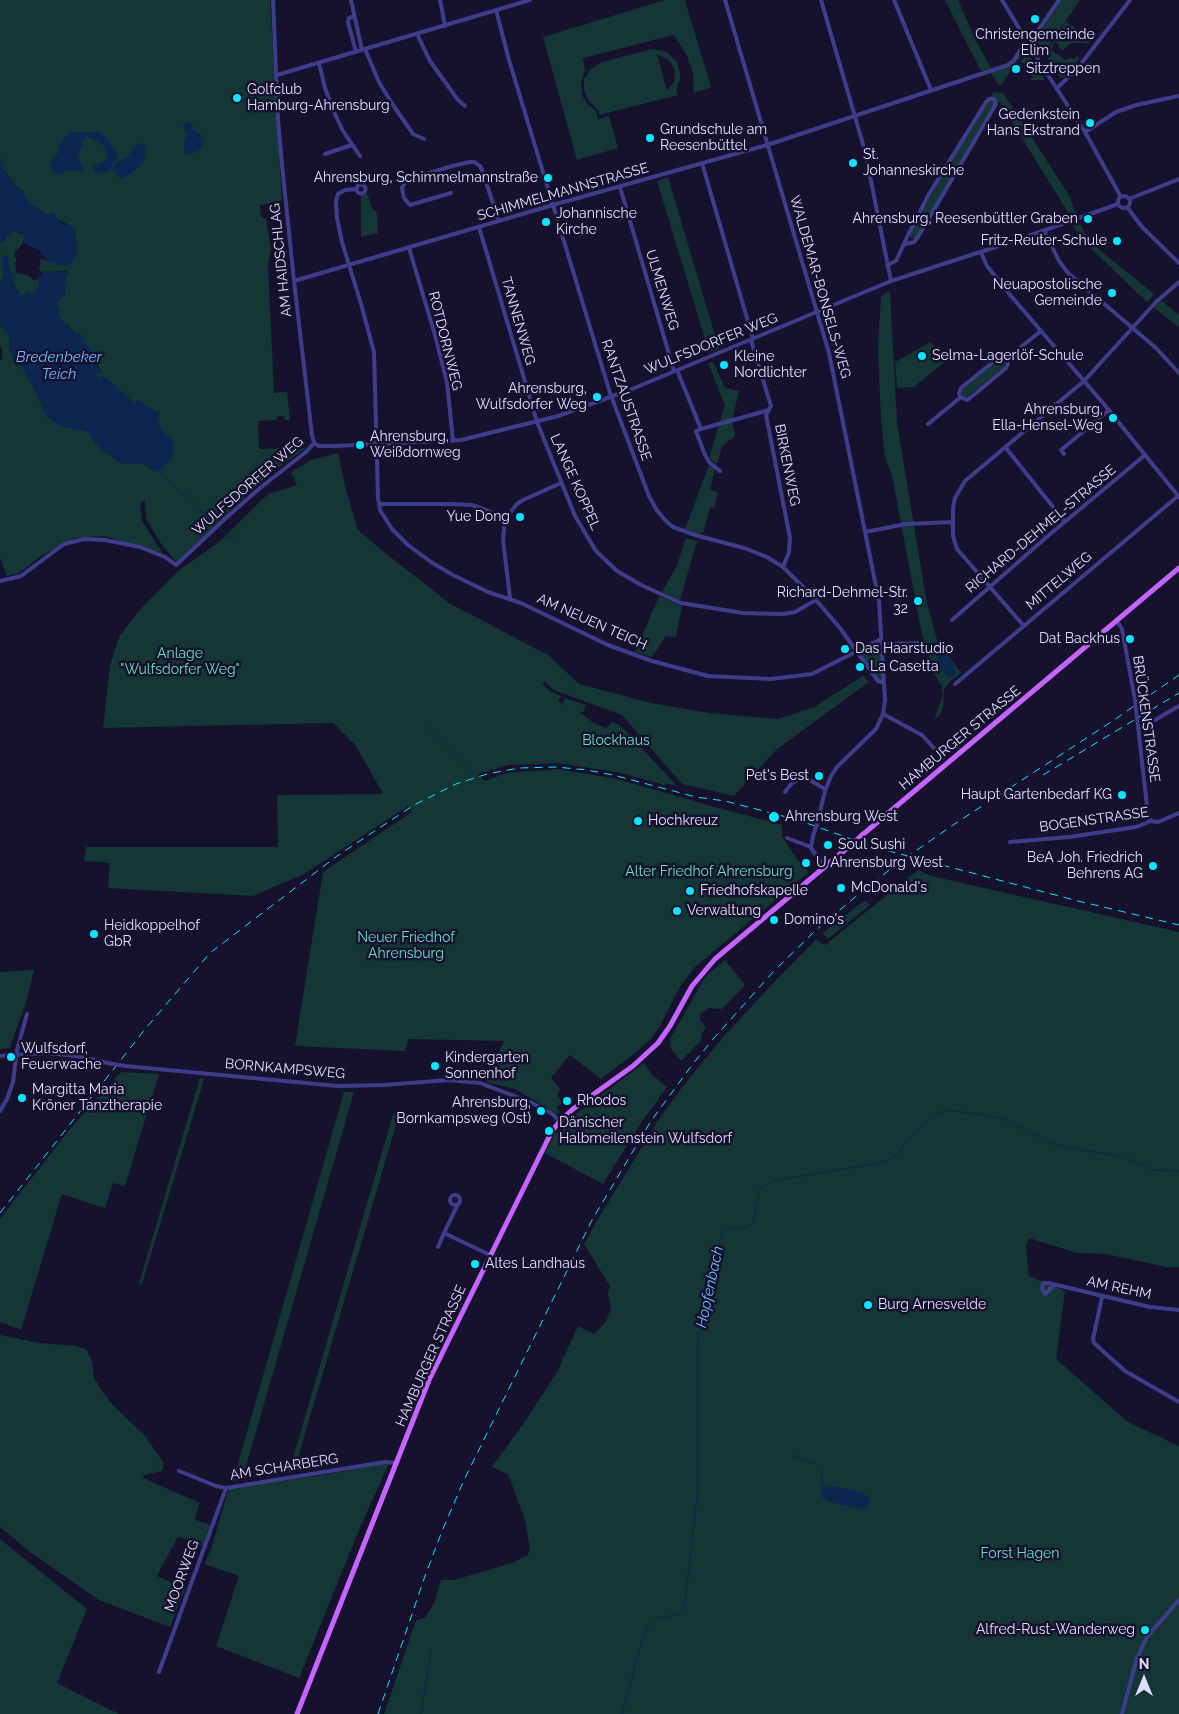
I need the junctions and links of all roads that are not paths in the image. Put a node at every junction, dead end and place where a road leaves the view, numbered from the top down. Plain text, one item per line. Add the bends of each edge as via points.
1 (273, 0) edge
2 (351, 0) edge
3 (440, 0) edge
4 (529, 0) edge
5 (725, 0) edge
6 (821, 0) edge
7 (894, 0) edge
8 (1002, 0) edge
9 (1059, 0) edge
10 (1130, 0) edge
11 (496, 10) junction
12 (354, 16) junction
13 (445, 26) junction
14 (417, 34) junction
15 (1027, 42) junction
16 (364, 50) junction
17 (356, 52) junction
18 (319, 63) junction
19 (277, 75) junction
20 (1057, 88) junction
21 (931, 90) junction
22 (1179, 96) edge
23 (465, 106) dead end
24 (856, 115) junction
25 (1086, 132) junction
26 (424, 140) dead end
27 (352, 145) junction
28 (768, 145) junction
29 (956, 150) junction
30 (325, 154) dead end
31 (965, 155) junction
32 (360, 156) dead end
33 (702, 163) junction
34 (1179, 179) edge
35 (620, 187) junction
36 (357, 189) dead end
37 (451, 193) dead end
38 (929, 194) junction
39 (1121, 197) junction
40 (1129, 199) junction
41 (939, 200) junction
42 (1118, 204) junction
43 (553, 205) junction
44 (1127, 207) junction
45 (499, 222) junction
46 (479, 227) junction
47 (1044, 230) junction
48 (907, 243) junction
49 (409, 248) junction
50 (981, 252) junction
51 (1179, 263) edge
52 (887, 265) junction
53 (349, 266) junction
54 (294, 281) junction
55 (891, 281) junction
56 (1179, 282) edge
57 (817, 312) junction
58 (1133, 328) junction
59 (1041, 331) junction
60 (752, 339) junction
61 (1007, 358) junction
62 (676, 370) junction
63 (1179, 373) edge
64 (1084, 381) junction
65 (611, 397) junction
66 (961, 397) junction
67 (769, 410) junction
68 (1109, 410) junction
69 (536, 422) junction
70 (928, 424) dead end
71 (701, 429) junction
72 (453, 441) junction
73 (314, 443) junction
74 (376, 445) junction
75 (1006, 448) junction
76 (1064, 454) dead end
77 (1145, 455) junction
78 (720, 471) dead end
79 (561, 483) junction
80 (1178, 496) edge
81 (379, 504) junction
82 (505, 519) junction
83 (953, 522) junction
84 (1065, 522) junction
85 (865, 532) junction
86 (783, 567) junction
87 (1179, 568) edge
88 (0, 581) edge
89 (988, 587) junction
90 (510, 598) junction
91 (816, 600) junction
92 (952, 620) dead end
93 (1117, 621) junction
94 (1023, 625) junction
95 (882, 641) junction
96 (924, 644) dead end
97 (857, 650) junction
98 (884, 683) junction
99 (955, 684) dead end
100 (1179, 706) edge
101 (883, 714) junction
102 (1138, 727) junction
103 (943, 758) dead end
104 (825, 788) junction
105 (785, 792) dead end
106 (1179, 813) edge
107 (1151, 821) junction
108 (787, 838) dead end
109 (1010, 842) dead end
110 (811, 848) junction
111 (825, 868) junction
112 (27, 1014) dead end
113 (17, 1054) junction
114 (0, 1056) edge
115 (0, 1111) edge
116 (560, 1121) junction
117 (458, 1204) dead end
118 (444, 1233) junction
119 (438, 1247) dead end
120 (490, 1255) junction
121 (1054, 1285) dead end
122 (1102, 1296) junction
123 (1179, 1310) edge
124 (1179, 1402) edge
125 (396, 1463) junction
126 (179, 1471) dead end
127 (226, 1488) junction
128 (1179, 1600) edge
129 (159, 1672) dead end
130 (297, 1714) edge
131 (1122, 1714) edge

1 - 19 street, AM HAIDSCHLAG
2 - 12 street
3 - 13 street
4 - 11 street
5 - 28 street, WALDEMAR-BONSELS-WEG
6 - 24 street
7 - 21 street
8 - 15 street
9 - 15 street, SCHIMMELMANNSTRASSE
10 - 20 street via 1077,69
11 - 13 street
11 - 43 street, RANTZAUSTRASSE
12 - 16 street
12 - 17 street via 348,22
13 - 14 street
14 - 16 street
14 - 23 street via 430,61
15 - 20 street
15 - 21 street, SCHIMMELMANNSTRASSE via 1008,65
16 - 17 street
16 - 26 street via 391,102 414,134
17 - 18 street
18 - 19 street
18 - 27 street via 334,112
19 - 54 street, AM HAIDSCHLAG via 278,120
20 - 25 street
21 - 24 street, SCHIMMELMANNSTRASSE
22 - 25 street via 1121,110
24 - 28 street, SCHIMMELMANNSTRASSE
24 - 52 street
25 - 39 street
27 - 30 street
27 - 32 street
28 - 33 street, SCHIMMELMANNSTRASSE
28 - 57 street, WALDEMAR-BONSELS-WEG
29 - 31 street
29 - 31 street via 986,102 994,99 996,104
29 - 38 street
31 - 41 street
33 - 35 street, SCHIMMELMANNSTRASSE
33 - 60 street, BIRKENWEG
34 - 40 street
35 - 43 street, SCHIMMELMANNSTRASSE
35 - 62 street, ULMENWEG
36 - 53 street, AM NEUEN TEICH via 338,194 336,201 338,228
37 - 45 street via 410,205 402,188 410,179 472,162 478,164
38 - 41 street
38 - 48 street
39 - 40 street
39 - 42 street
40 - 44 street
41 - 48 street via 916,241
42 - 44 street via 1122,208
42 - 47 street, WULFSDORFER WEG
43 - 45 street, SCHIMMELMANNSTRASSE
43 - 65 street, RANTZAUSTRASSE
44 - 51 street via 1142,227
45 - 46 street, SCHIMMELMANNSTRASSE
46 - 49 street, SCHIMMELMANNSTRASSE
46 - 69 street, TANNENWEG
47 - 50 street, WULFSDORFER WEG
47 - 58 street via 1058,261 1068,273
48 - 52 street via 896,261
49 - 53 street, SCHIMMELMANNSTRASSE
49 - 72 street, ROTDORNWEG via 445,375
50 - 55 street, WULFSDORFER WEG
50 - 59 street via 987,266
52 - 55 street
53 - 54 street, SCHIMMELMANNSTRASSE
53 - 74 street, AM NEUEN TEICH via 374,352
54 - 73 street, AM HAIDSCHLAG
55 - 57 street, WULFSDORFER WEG
56 - 58 street
57 - 60 street, WULFSDORFER WEG
57 - 85 street, WALDEMAR-BONSELS-WEG via 833,366
58 - 63 street
58 - 64 street
59 - 61 street
59 - 64 street
60 - 62 street, WULFSDORFER WEG
60 - 67 street, BIRKENWEG via 771,406
61 - 66 street via 998,358 961,388
61 - 66 street via 1006,368 970,398
62 - 65 street, WULFSDORFER WEG
62 - 71 street, ULMENWEG
64 - 68 street
64 - 75 street via 1032,422
65 - 69 street, WULFSDORFER WEG
65 - 86 street, RANTZAUSTRASSE via 649,496 673,528 756,552
66 - 70 street
67 - 71 street
67 - 86 street, BIRKENWEG via 766,415 790,538
68 - 76 street via 1061,450
68 - 77 street
69 - 72 street, WULFSDORFER WEG
69 - 79 street, LANGE KOPPEL
71 - 78 street, ULMENWEG via 696,431 705,455
72 - 74 street, WULFSDORFER WEG
73 - 74 street, WULFSDORFER WEG via 323,446
73 - 88 street, WULFSDORFER WEG via 240,505 176,565 140,547 84,539 64,544 21,576
74 - 81 street, AM NEUEN TEICH
75 - 83 street via 964,481 954,498
75 - 84 street
77 - 80 street
77 - 84 street, RICHARD-DEHMEL-STRASSE
79 - 82 street via 523,500
79 - 91 street, LANGE KOPPEL via 580,527 603,559 617,571 669,598 718,610 768,614 796,612
80 - 94 street, MITTELWEG
81 - 82 street via 472,505
81 - 90 street, AM NEUEN TEICH via 392,529 431,562 488,592
82 - 90 street
83 - 85 street via 906,524
83 - 89 street via 957,549
84 - 89 street, RICHARD-DEHMEL-STRASSE
85 - 95 street, WALDEMAR-BONSELS-WEG via 879,601
86 - 91 street, RANTZAUSTRASSE
87 - 93 main road, HAMBURGER STRASSE
89 - 92 street, RICHARD-DEHMEL-STRASSE
89 - 94 street
90 - 97 street, AM NEUEN TEICH via 616,648 708,676 756,679 812,674
91 - 97 street, RANTZAUSTRASSE
93 - 102 street, BRÜCKENSTRASSE, bridge via 1122,628
93 - 111 main road, HAMBURGER STRASSE, bridge
94 - 99 street, MITTELWEG
95 - 96 street
95 - 97 street, AM NEUEN TEICH
95 - 98 street, WALDEMAR-BONSELS-WEG
97 - 98 street, RANTZAUSTRASSE via 878,681
98 - 101 street, WALDEMAR-BONSELS-WEG
100 - 102 street
101 - 103 street via 922,735
101 - 104 street, WALDEMAR-BONSELS-WEG via 876,729 837,767
102 - 107 street, BRÜCKENSTRASSE
104 - 105 street via 801,778 792,782
104 - 110 street, WALDEMAR-BONSELS-WEG, bridge
106 - 107 street, BOGENSTRASSE via 1158,822
107 - 109 street, BOGENSTRASSE via 1136,827 1076,836
108 - 110 street
110 - 111 street
111 - 116 main road, HAMBURGER STRASSE via 715,959 692,986 662,1038 645,1056
112 - 113 street
113 - 114 street, BORNKAMPSWEG
113 - 115 street via 7,1099
113 - 116 street, BORNKAMPSWEG, bridge via 47,1053 125,1066 338,1086 449,1080 480,1083 530,1102
116 - 120 main road, HAMBURGER STRASSE via 548,1137
117 - 118 street
118 - 119 street
118 - 120 street
120 - 125 main road, HAMBURGER STRASSE via 433,1371
121 - 122 street, AM REHM
122 - 123 street, AM REHM
122 - 124 street via 1094,1343 1125,1370
125 - 127 street, AM SCHARBERG via 385,1462
125 - 130 main road, HAMBURGER STRASSE
126 - 127 street, AM SCHARBERG
127 - 129 street, MOORWEG
128 - 131 street via 1146,1637

